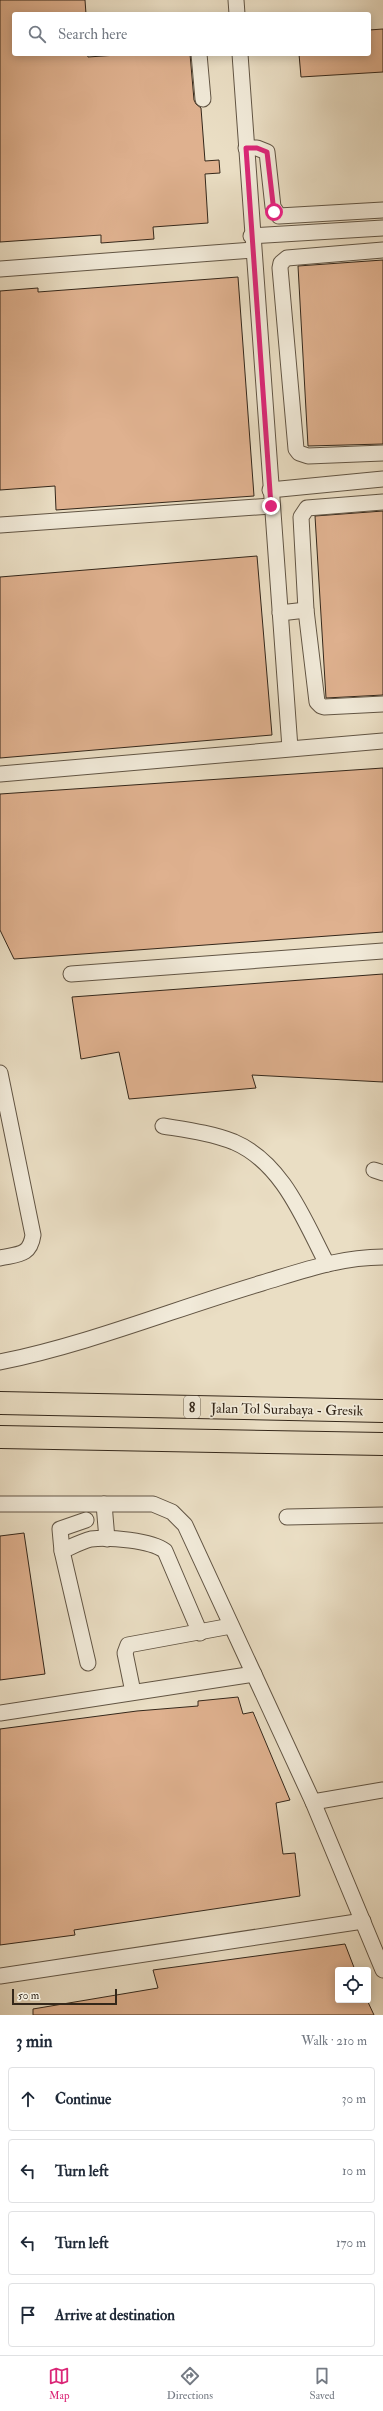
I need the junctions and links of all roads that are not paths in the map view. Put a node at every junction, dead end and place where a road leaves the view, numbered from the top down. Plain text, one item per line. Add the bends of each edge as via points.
1 (236, 0) edge
2 (237, 12) edge
3 (199, 56) edge
4 (240, 56) edge
5 (203, 99) dead end
6 (246, 148) junction
7 (383, 210) edge
8 (383, 228) edge
9 (252, 243) junction
10 (383, 250) edge
11 (0, 269) edge
12 (287, 352) junction
13 (261, 357) junction
14 (383, 453) edge
15 (383, 479) edge
16 (270, 490) junction
17 (383, 502) edge
18 (271, 506) junction
19 (0, 525) edge
20 (306, 610) junction
21 (280, 613) junction
22 (383, 704) edge
23 (383, 741) edge
24 (290, 748) junction
25 (0, 774) edge
26 (383, 951) edge
27 (71, 974) dead end
28 (0, 1073) edge
29 (163, 1126) dead end
30 (383, 1257) edge
31 (0, 1258) edge
32 (326, 1264) junction
33 (0, 1362) edge
34 (0, 1403) edge
35 (383, 1411) edge
36 (0, 1437) edge
37 (383, 1444) edge
38 (0, 1504) edge
39 (104, 1504) junction
40 (83, 1505) junction
41 (383, 1515) edge
42 (287, 1517) dead end
43 (86, 1520) junction
44 (90, 1539) junction
45 (107, 1539) junction
46 (62, 1551) junction
47 (231, 1626) junction
48 (200, 1632) junction
49 (88, 1663) dead end
50 (254, 1674) junction
51 (133, 1692) junction
52 (0, 1713) edge
53 (383, 1790) edge
54 (313, 1802) junction
55 (363, 1921) junction
56 (383, 1970) edge
57 (0, 1976) edge

1 - 2 street
3 - 5 street
4 - 6 street
6 - 7 street via 257,148 267,152 273,207 279,216
6 - 9 street
8 - 9 street
9 - 11 street
9 - 13 street
10 - 12 street via 292,257 284,260 280,268
12 - 13 street
12 - 14 street via 295,443 299,453 308,456
13 - 16 street
15 - 16 street
16 - 18 street
17 - 20 street via 310,507 302,512 300,517
18 - 19 street
18 - 21 street
20 - 21 street
20 - 22 street via 318,704 328,707
21 - 24 street
23 - 24 street
24 - 25 street
26 - 27 street
28 - 31 street via 33,1235 30,1248 26,1251
29 - 32 street via 206,1133 235,1143 256,1155 281,1181 291,1196
30 - 32 street
32 - 33 street via 230,1292 39,1354
34 - 35 highway, Jalan Tol Surabaya - Gresik / 8
36 - 37 highway
38 - 40 street
39 - 40 street
39 - 45 street
39 - 47 street via 153,1504 185,1525
40 - 43 street
41 - 42 street
43 - 44 street
43 - 46 street via 60,1529
44 - 45 street
44 - 46 street
45 - 48 street via 152,1544 165,1551
46 - 49 street
47 - 48 street
47 - 50 street
48 - 51 street via 128,1645 125,1653
50 - 51 street
50 - 54 street
51 - 52 street
53 - 54 street
54 - 55 street
55 - 56 street
55 - 57 street

